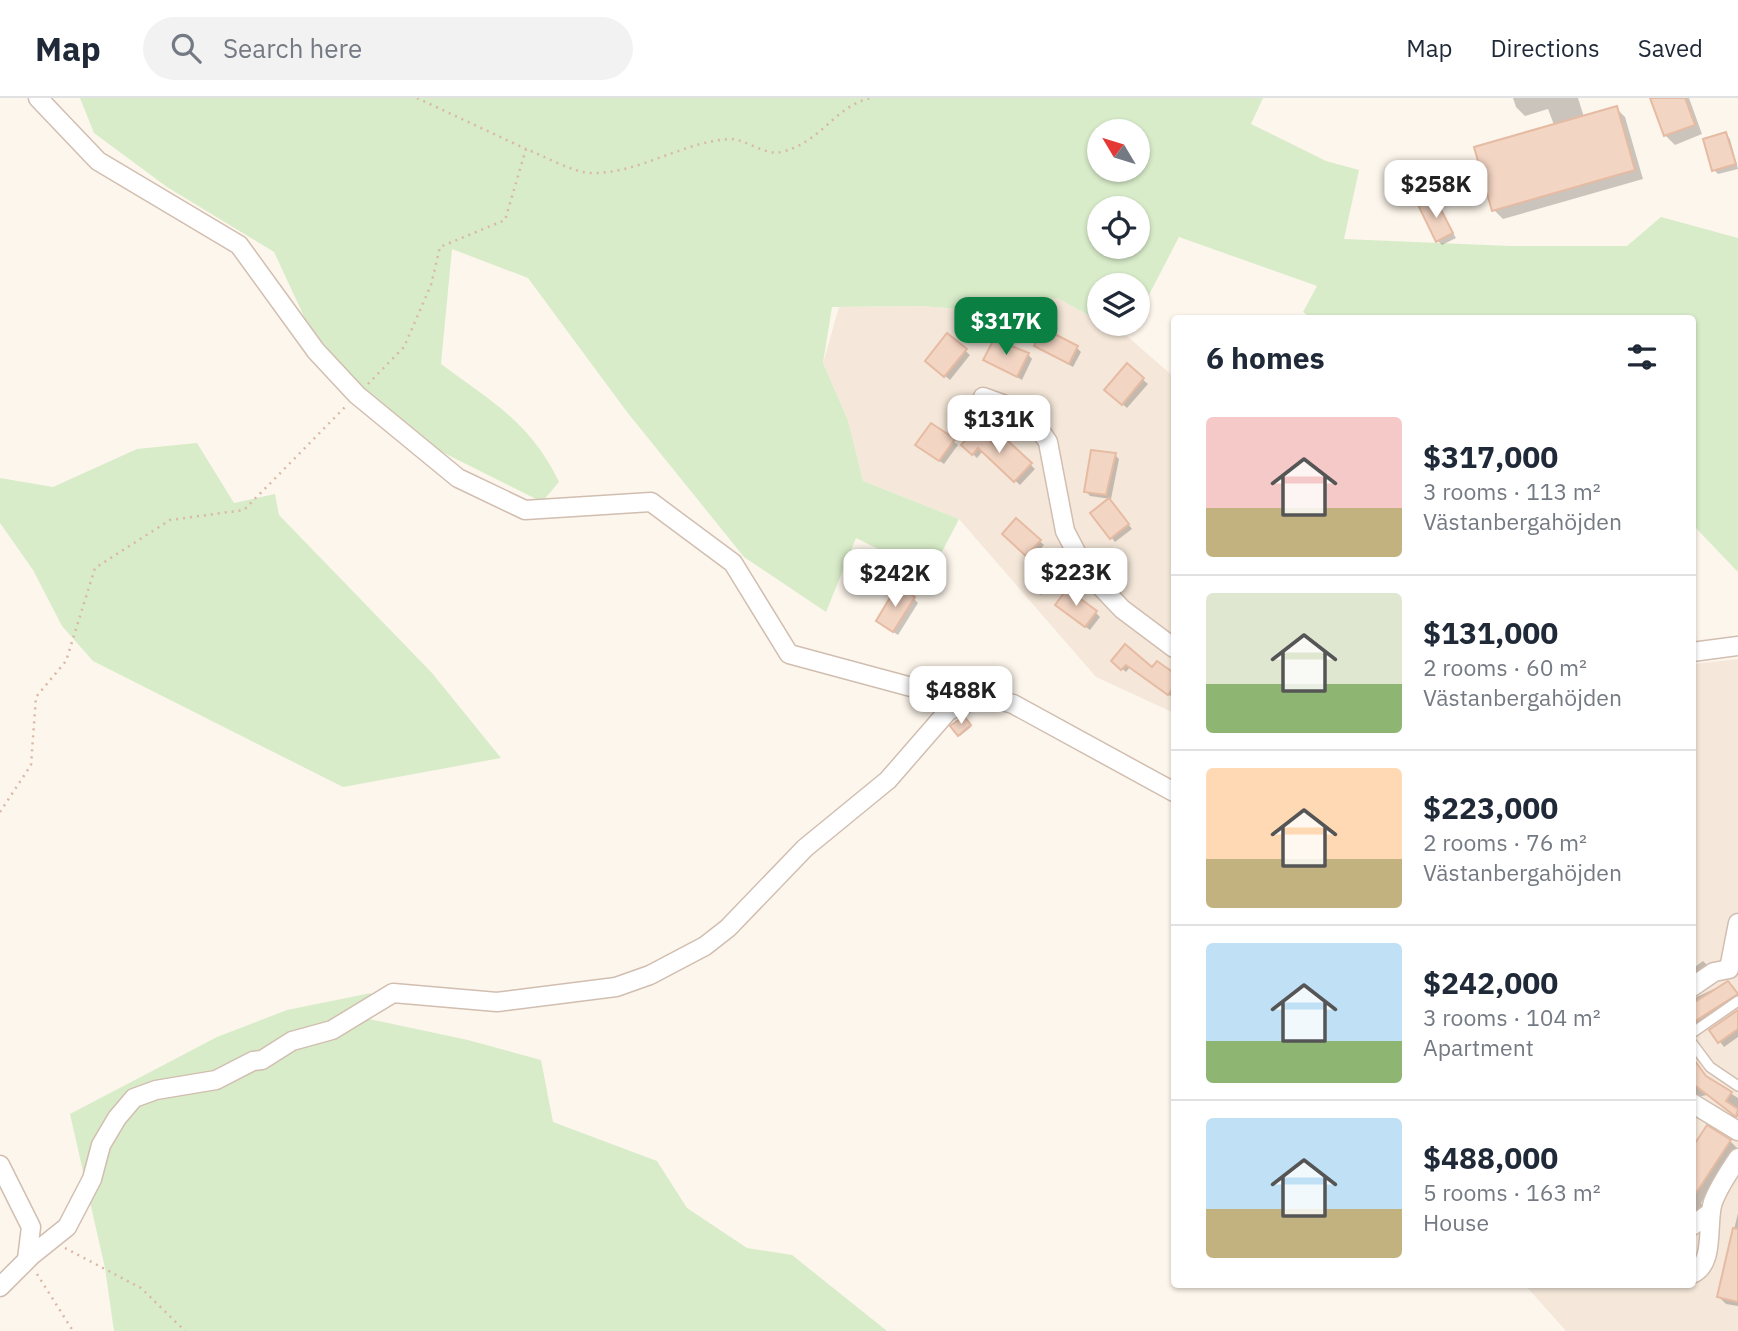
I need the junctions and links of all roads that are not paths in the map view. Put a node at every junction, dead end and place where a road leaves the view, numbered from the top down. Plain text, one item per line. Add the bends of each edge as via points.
1 (38, 98) edge
2 (983, 397) dead end
3 (1171, 646) edge
4 (1738, 646) edge
5 (1696, 651) edge
6 (967, 702) junction
7 (1171, 790) edge
8 (1738, 923) edge
9 (1734, 974) edge
10 (1696, 984) edge
11 (1738, 1001) edge
12 (1696, 1030) edge
13 (1696, 1048) edge
14 (1738, 1086) edge
15 (1696, 1106) edge
16 (1738, 1132) edge
17 (1738, 1158) edge
18 (0, 1165) edge
19 (1711, 1212) junction
20 (1696, 1223) edge
21 (27, 1259) junction
22 (1696, 1271) edge
23 (0, 1287) edge

1 - 6 street via 98,161 239,245 316,351 357,395 458,478 525,510 651,502 733,563 789,654
2 - 3 street via 1028,413 1048,442 1065,531 1086,571 1122,609
4 - 5 street
6 - 7 street via 987,698 1013,704
6 - 21 street via 948,711 888,779 799,854 722,933 650,975 616,987 497,1002 393,993 332,1030 292,1041 216,1080 134,1098 101,1145 92,1179 67,1227
8 - 9 street
9 - 10 street via 1714,972
11 - 12 lane
13 - 14 lane via 1710,1066
15 - 16 street
17 - 19 street
18 - 21 street via 31,1227
19 - 20 street
19 - 22 street via 1705,1255
21 - 23 street

